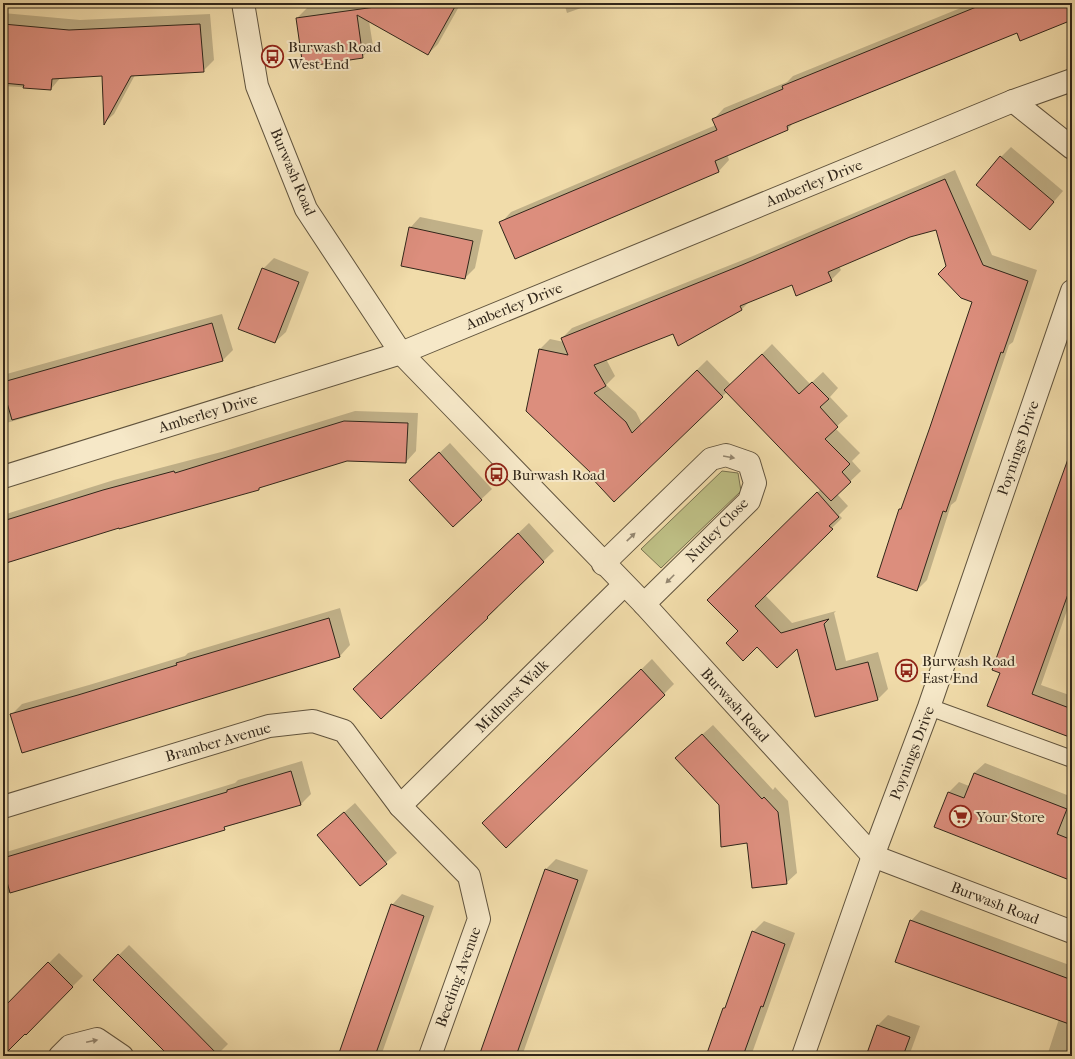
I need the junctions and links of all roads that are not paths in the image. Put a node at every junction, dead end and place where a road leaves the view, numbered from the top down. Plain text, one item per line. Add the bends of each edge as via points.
1 (243, 3) edge
2 (1072, 80) edge
3 (1013, 101) junction
4 (1072, 148) edge
5 (1072, 291) edge
6 (402, 353) junction
7 (3, 477) edge
8 (603, 564) junction
9 (624, 585) junction
10 (644, 604) junction
11 (930, 706) junction
12 (1072, 759) edge
13 (3, 806) edge
14 (400, 806) junction
15 (873, 856) junction
16 (1072, 932) edge
17 (60, 1056) edge
18 (122, 1056) edge
19 (430, 1056) edge
20 (802, 1056) edge

1 - 6 street, Burwash Road via 257,86 306,209
2 - 3 street, Amberley Drive
3 - 4 street
3 - 6 street, Amberley Drive
5 - 11 street, Poynings Drive
6 - 7 street, Amberley Drive
6 - 8 street, Burwash Road
8 - 9 street, Burwash Road
8 -> 10 street, Nutley Close via 711,459 726,455 749,463 755,484 749,500
9 - 10 street, Burwash Road
9 - 14 street, Midhurst Walk
10 - 15 street, Burwash Road
11 - 12 lane
11 - 15 street, Poynings Drive
13 - 14 street, Bramber Avenue via 269,726 313,721 344,731
14 - 19 street, Beeding Avenue via 469,876 479,919
15 - 16 street, Burwash Road
15 - 20 street, Poynings Drive
17 -> 18 street via 70,1046 97,1039

